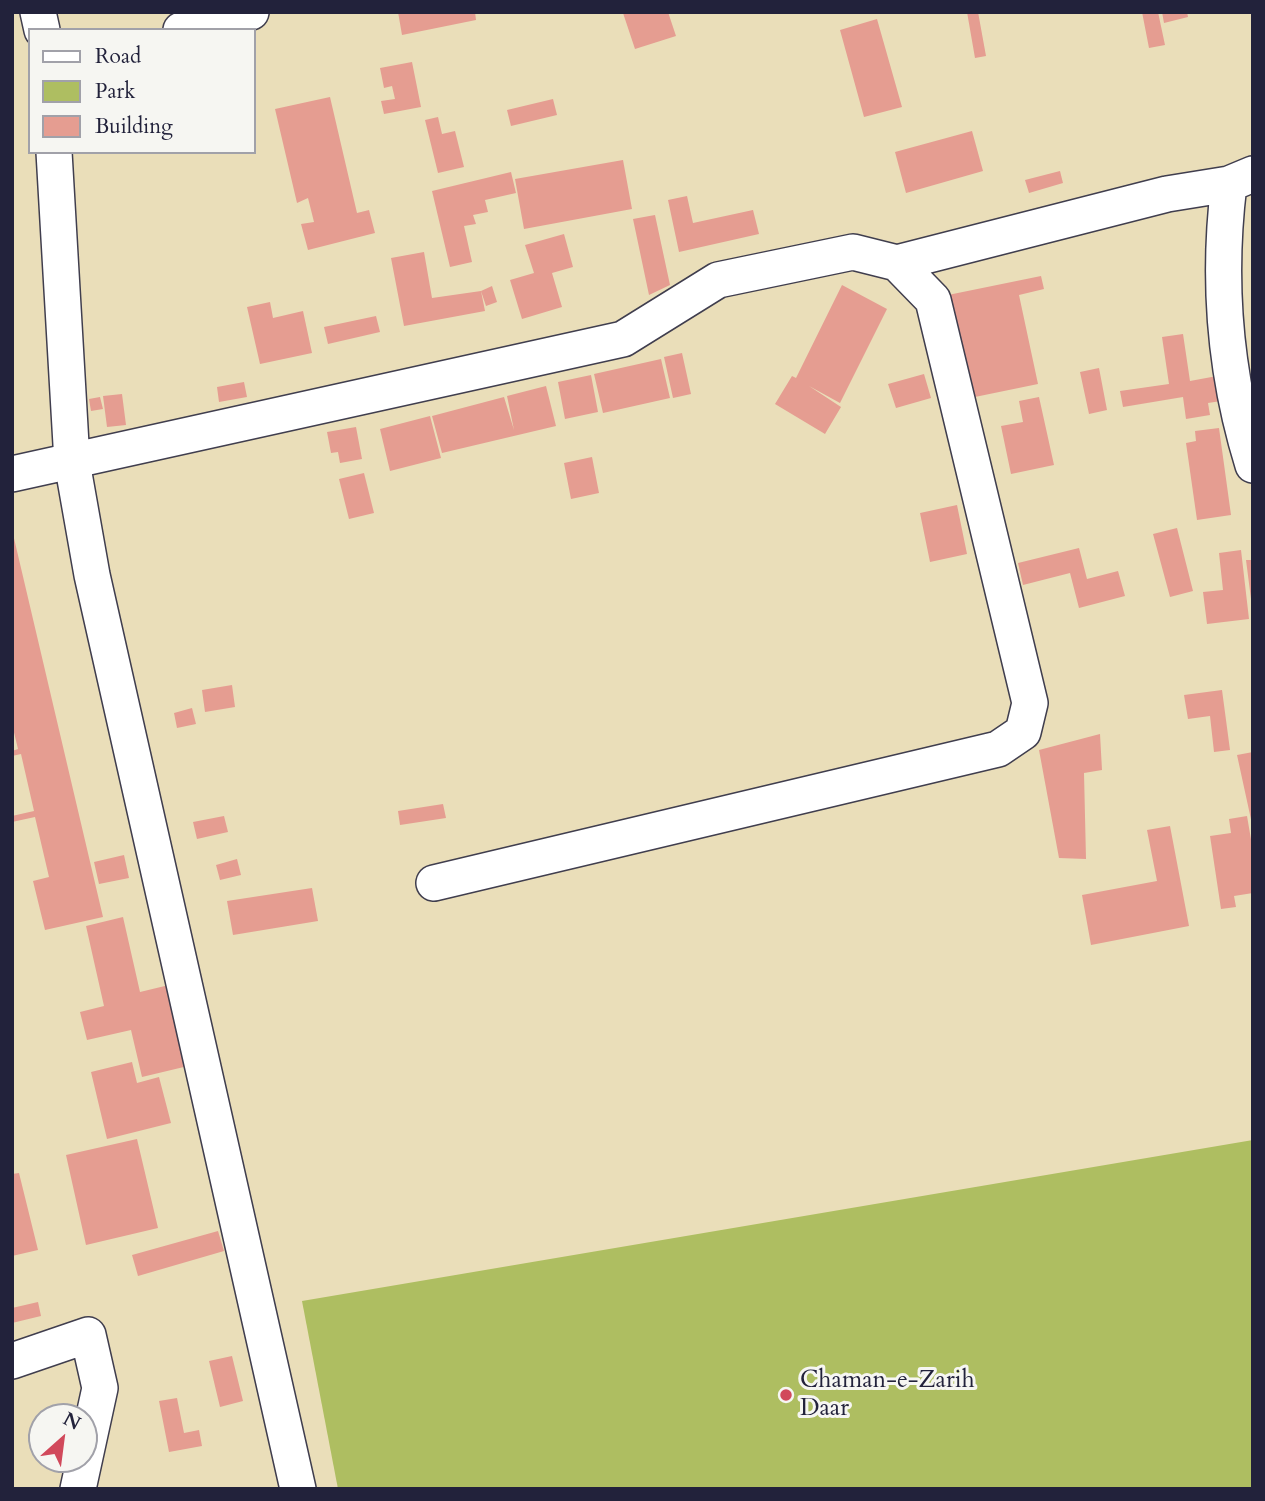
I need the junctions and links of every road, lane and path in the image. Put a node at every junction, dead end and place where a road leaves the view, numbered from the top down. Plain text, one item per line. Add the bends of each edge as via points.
1 (251, 12) edge
2 (189, 28) edge
3 (54, 154) edge
4 (1241, 179) edge
5 (897, 263) junction
6 (72, 462) junction
7 (1253, 465) edge
8 (12, 474) edge
9 (434, 883) dead end
10 (12, 1361) edge
11 (78, 1489) edge
12 (298, 1489) edge

1 - 2 street
3 - 6 street
4 - 5 street
4 - 7 street via 1225,214 1224,322 1236,409
5 - 6 street via 853,252 718,280 623,339
5 - 9 street via 933,300 1030,702 1023,732 998,749
6 - 8 street
6 - 12 street via 95,589
10 - 11 street via 88,1335 100,1388

